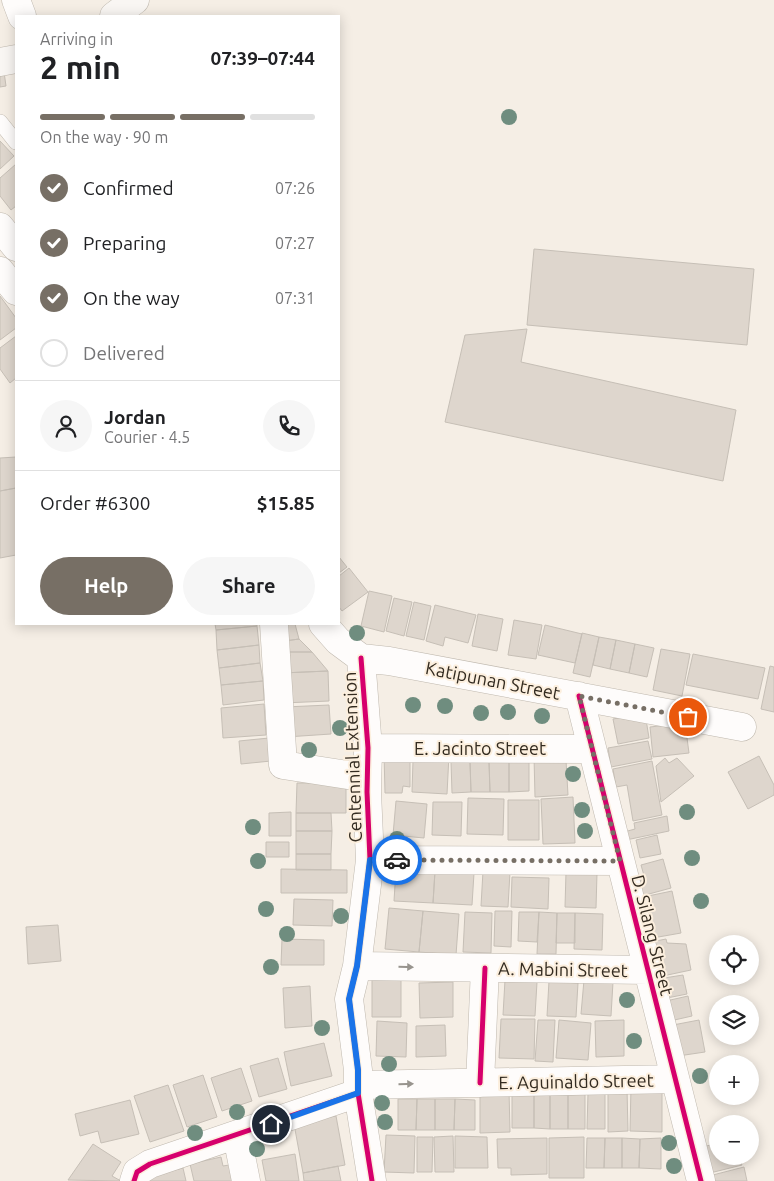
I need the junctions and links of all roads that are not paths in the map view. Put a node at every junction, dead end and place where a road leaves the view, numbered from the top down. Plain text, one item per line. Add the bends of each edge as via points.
1 (16, 0) edge
2 (134, 0) edge
3 (22, 15) edge
4 (115, 15) edge
5 (15, 59) edge
6 (0, 62) edge
7 (0, 122) edge
8 (15, 141) edge
9 (0, 227) edge
10 (15, 246) edge
11 (0, 271) edge
12 (15, 290) edge
13 (274, 625) edge
14 (324, 625) edge
15 (361, 658) junction
16 (579, 696) junction
17 (742, 727) dead end
18 (368, 748) junction
19 (592, 749) junction
20 (367, 778) junction
21 (370, 860) junction
22 (620, 861) junction
23 (357, 966) junction
24 (485, 968) junction
25 (648, 970) junction
26 (675, 1079) junction
27 (480, 1083) junction
28 (358, 1089) junction
29 (237, 1136) junction
30 (136, 1176) edge
31 (246, 1181) edge
32 (372, 1181) edge
33 (701, 1181) edge

1 - 3 street
2 - 4 street
5 - 6 street
7 - 8 lane
9 - 10 street
11 - 12 street
13 - 20 street via 283,765
14 - 15 street via 338,641
15 - 16 street, Katipunan Street
15 - 18 street, Centennial Extension
16 - 17 street, Katipunan Street
16 - 19 street, D. Silang Street
18 - 19 street, E. Jacinto Street
18 - 20 street, Centennial Extension
19 - 22 street, D. Silang Street
20 - 21 street, Centennial Extension
21 - 22 street
21 - 23 street, Centennial Extension
22 - 25 street, D. Silang Street
23 -> 24 street, A. Mabini Street
23 - 28 street, Centennial Extension via 349,999
24 - 25 street, A. Mabini Street
24 - 27 street
25 - 26 street, D. Silang Street
26 - 27 street, E. Aguinaldo Street
26 - 33 street, D. Silang Street
28 -> 27 street, E. Aguinaldo Street
28 - 29 street, E. Aguinaldo Street
28 - 32 street, Centennial Extension
29 - 30 street, E. Aguinaldo Street via 150,1164
29 - 31 street

